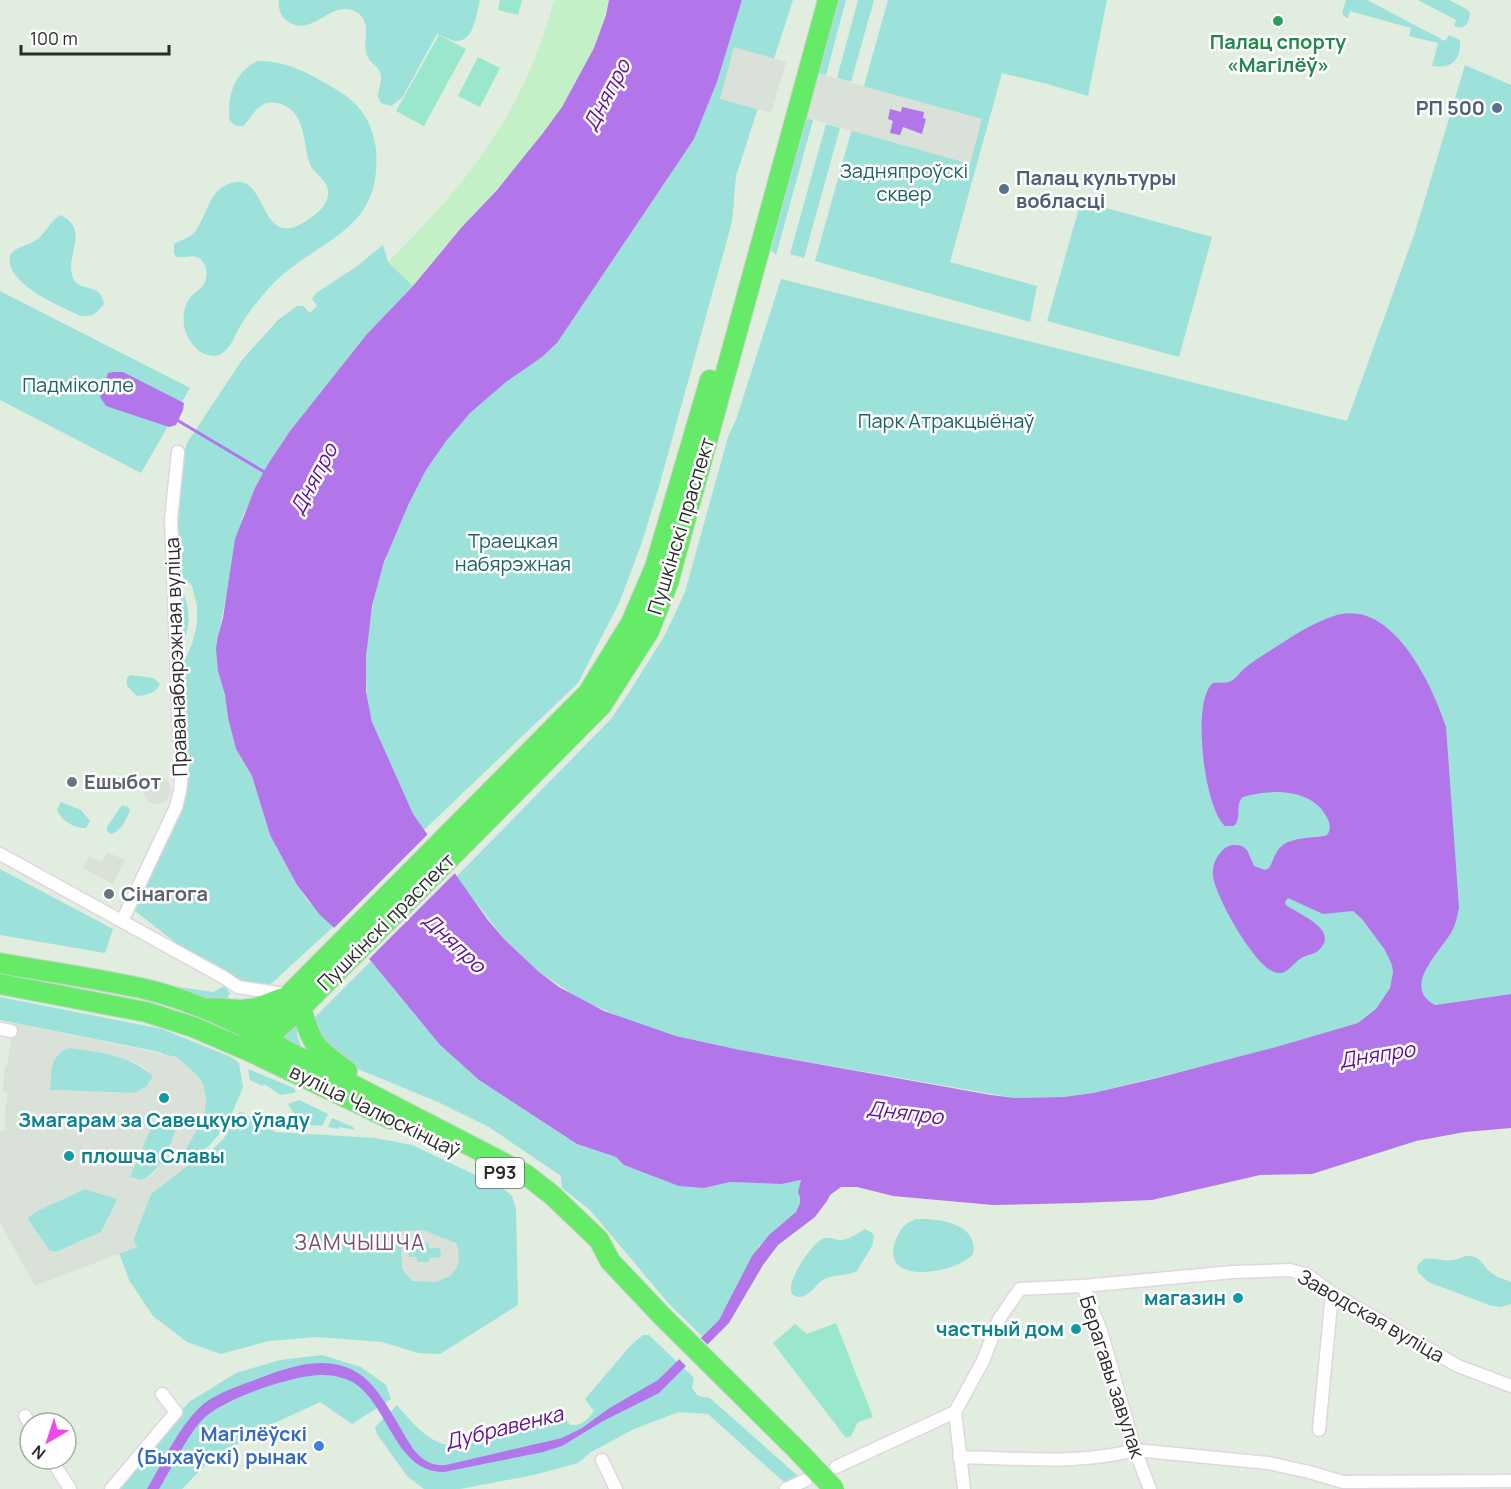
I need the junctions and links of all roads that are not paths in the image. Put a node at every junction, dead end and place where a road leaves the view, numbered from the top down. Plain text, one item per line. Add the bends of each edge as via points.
1 (814, 0) edge
2 (828, 0) edge
3 (178, 452) dead end
4 (595, 699) junction
5 (0, 855) edge
6 (122, 921) junction
7 (0, 963) edge
8 (0, 984) edge
9 (238, 987) junction
10 (295, 1001) junction
11 (200, 1008) junction
12 (228, 1008) junction
13 (260, 1034) junction
14 (251, 1052) junction
15 (415, 1116) junction
16 (610, 1261) junction
17 (1083, 1286) junction
18 (1332, 1293) junction
19 (1511, 1386) edge
20 (162, 1394) dead end
21 (955, 1412) junction
22 (1318, 1430) dead end
23 (1135, 1450) junction
24 (959, 1457) junction
25 (602, 1460) dead end
26 (836, 1467) dead end
27 (59, 1471) edge
28 (806, 1480) dead end
29 (1511, 1481) edge
30 (1345, 1486) edge
31 (70, 1489) edge
32 (111, 1489) edge
33 (616, 1489) edge
34 (786, 1489) edge
35 (834, 1489) edge
36 (964, 1489) edge
37 (1150, 1489) edge

1 - 4 main road, Пушкінскі праспект via 746,255 655,567
2 - 4 main road, Пушкінскі праспект via 668,583 649,632
3 - 6 street, Праванабярэжная вуліца via 171,519 180,791
4 - 10 main road, Пушкінскі праспект
5 - 6 street
6 - 9 street
7 - 11 main road, Р93 via 150,991
8 - 14 main road, Р93 via 146,1012
9 - 10 street
9 - 12 street via 236,1000
10 - 12 main road, Пушкінскі праспект via 242,1010
10 - 13 main road, Пушкінскі праспект
10 - 15 main road via 313,1043 321,1052
11 - 12 main road, Пушкінскі праспект
11 - 13 main road, Р93
13 - 14 main road, Пушкінскі праспект
13 - 15 main road, вуліца Чалюскінцаў / Р93
14 - 16 main road, вуліца Чалюскінцаў / Р93 via 519,1183 588,1247
15 - 16 main road, вуліца Чалюскінцаў / Р93 via 525,1174 599,1240
16 - 35 main road, вуліца Чалюскінцаў / Р93, bridge
17 - 18 street, Заводская вуліца via 1290,1270 1308,1275
17 - 21 street, Берагавы завулак via 1020,1289 999,1319 984,1361
17 - 23 street, Берагавы завулак via 1101,1331
18 - 19 street, Заводская вуліца via 1458,1366
18 - 22 street
20 - 32 street via 176,1412
21 - 24 street
21 - 26 street
23 - 24 street via 1080,1460
23 - 30 street via 1268,1463 1309,1472
23 - 37 street, Берагавы завулак
24 - 36 street
25 - 33 street
27 - 31 street
28 - 34 street
29 - 30 street

